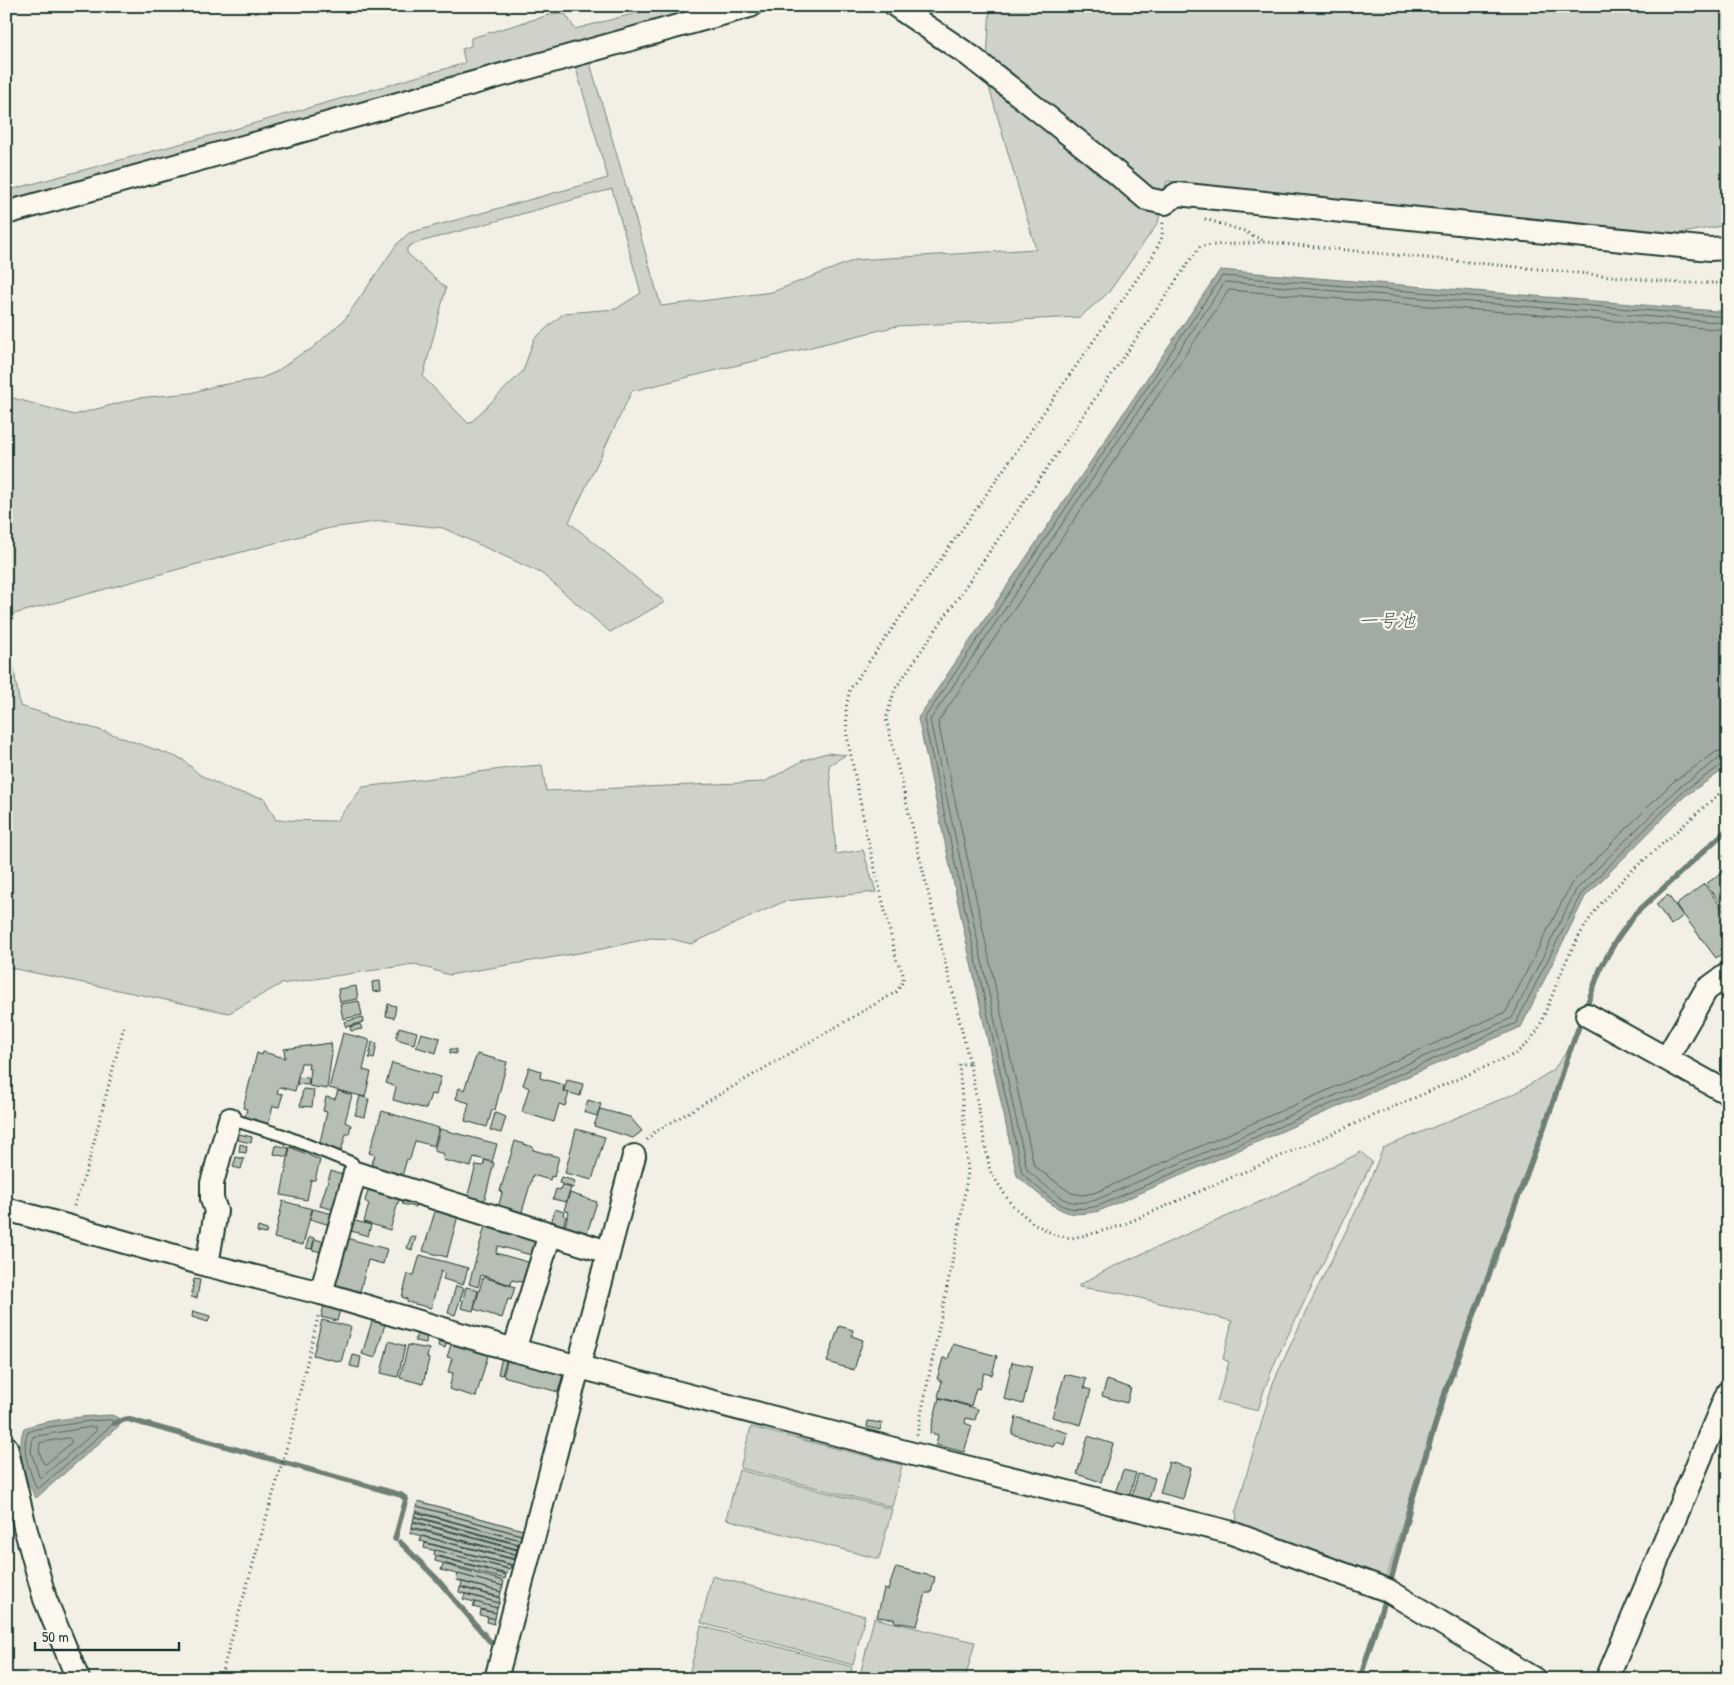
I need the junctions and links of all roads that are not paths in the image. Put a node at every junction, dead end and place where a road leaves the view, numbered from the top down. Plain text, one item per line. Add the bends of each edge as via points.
1 (750, 6) edge
2 (896, 6) edge
3 (6, 213) edge
4 (1728, 248) edge
5 (1728, 974) edge
6 (1586, 1015) dead end
7 (1671, 1051) dead end
8 (1728, 1093) edge
9 (230, 1118) joint
10 (634, 1156) road end
11 (355, 1173) junction
12 (6, 1209) edge
13 (550, 1234) junction
14 (608, 1252) junction
15 (208, 1265) junction
16 (321, 1293) junction
17 (514, 1350) junction
18 (577, 1365) junction
19 (1728, 1392) edge
20 (1720, 1431) edge
21 (6, 1447) edge
22 (78, 1679) edge
23 (496, 1679) edge
24 (1534, 1679) edge
25 (1607, 1679) edge

1 - 3 street
2 - 4 street via 970,56 1147,199 1165,203 1178,194 1710,249
5 - 7 street via 1706,990
6 - 8 street
9 - 11 lane via 352,1163
9 - 15 street via 212,1183 216,1211
10 - 14 street
11 - 13 street
11 - 16 street
12 - 15 street
13 - 14 street
13 - 17 street
14 - 18 street
15 - 16 street
16 - 17 street
17 - 18 street
18 - 23 street
18 - 24 street via 914,1454 1230,1532 1387,1590
19 - 20 street
20 - 25 street
21 - 22 street via 45,1599

